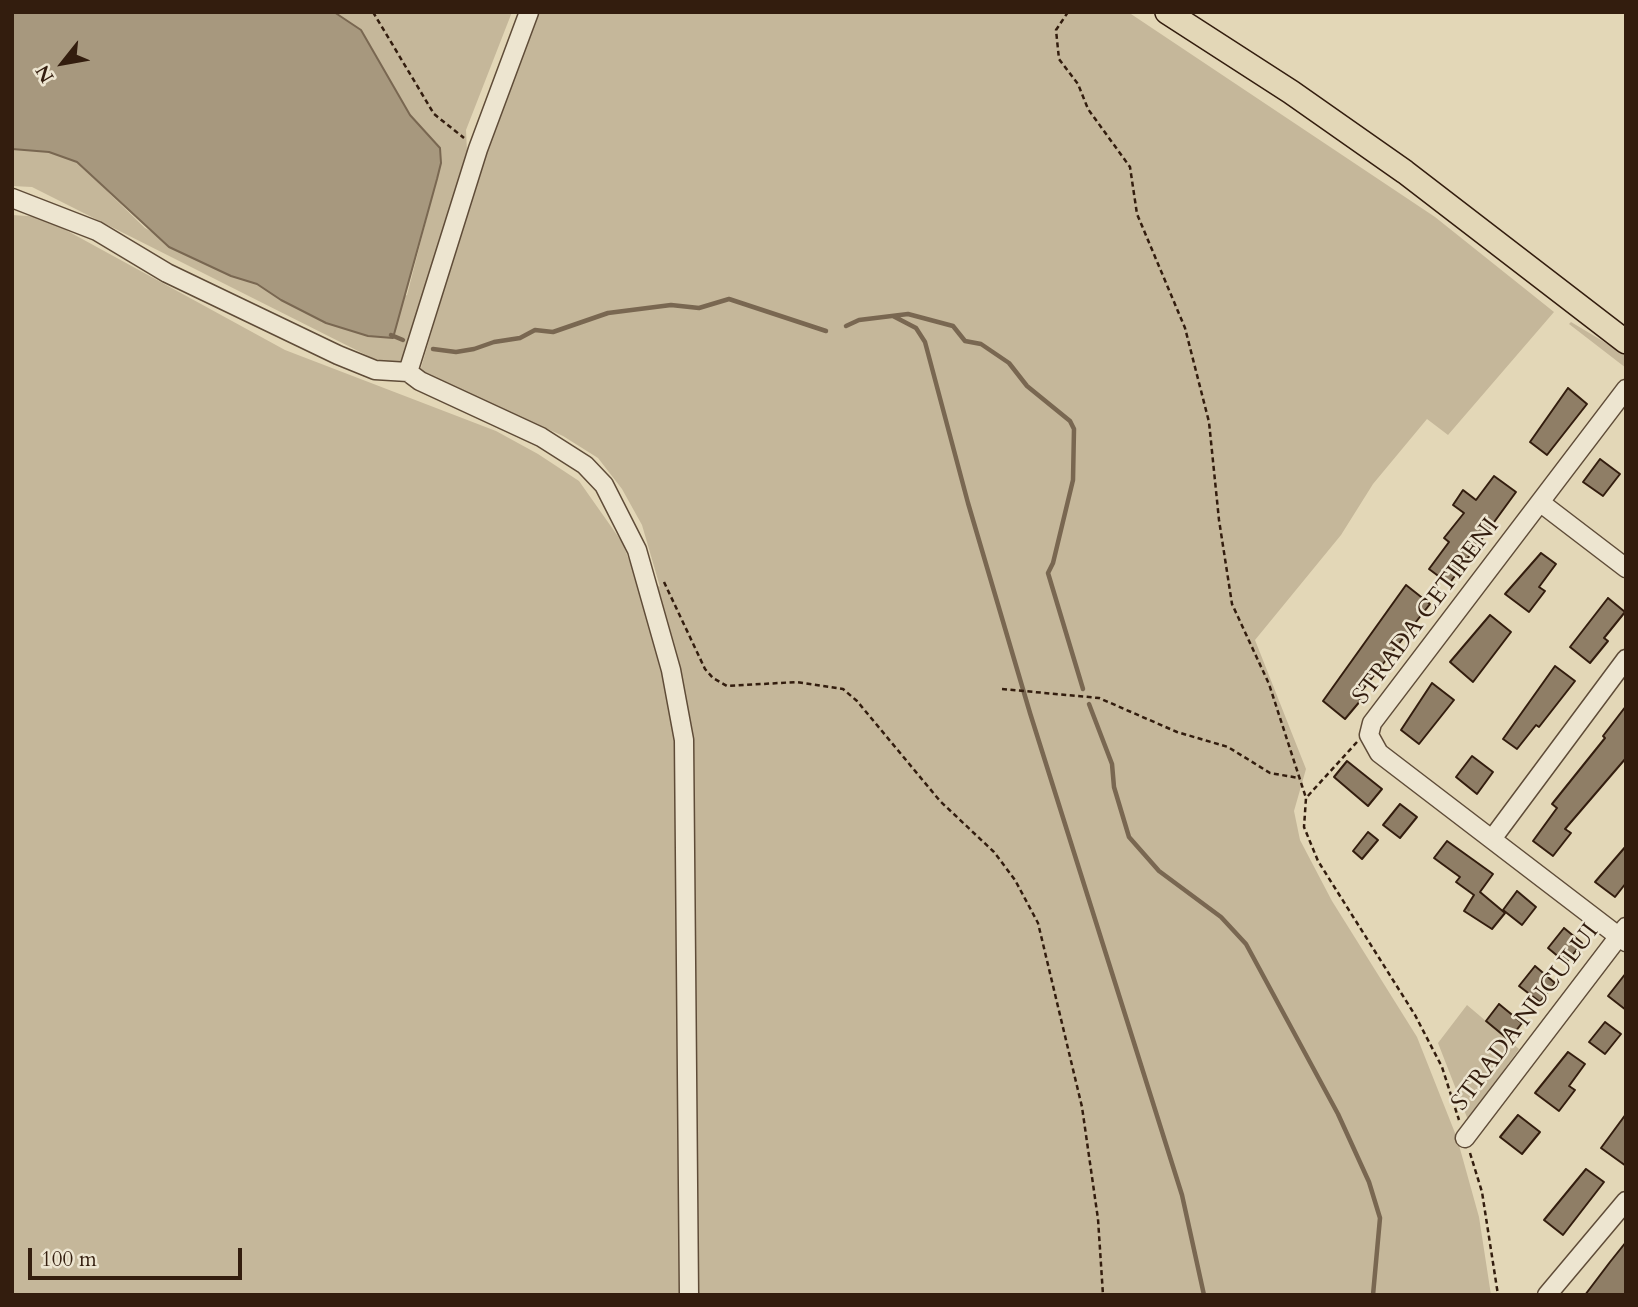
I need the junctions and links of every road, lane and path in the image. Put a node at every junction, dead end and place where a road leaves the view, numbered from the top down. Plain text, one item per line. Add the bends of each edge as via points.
1 (373, 12) edge
2 (529, 12) edge
3 (1068, 12) edge
4 (1167, 12) edge
5 (478, 149) junction
6 (12, 198) edge
7 (1626, 342) edge
8 (408, 372) junction
9 (1626, 389) edge
10 (1541, 503) junction
11 (1626, 568) edge
12 (659, 576) dead end
13 (1626, 659) edge
14 (1002, 689) dead end
15 (1369, 735) junction
16 (1299, 778) junction
17 (1306, 798) junction
18 (1492, 839) junction
19 (1623, 935) edge
20 (1465, 1138) junction
21 (1626, 1201) edge
22 (689, 1295) edge
23 (1103, 1295) edge
24 (1498, 1295) edge
25 (1547, 1295) edge

1 - 5 path via 434,114
2 - 5 street
3 - 16 path via 1056,30 1059,59 1130,167 1137,214 1185,328 1209,422 1232,604 1269,684
4 - 7 main road via 1405,172
5 - 8 street
6 - 8 street via 97,231 167,273 338,355 375,370
8 - 22 street via 541,437 585,465 604,485 637,550 671,670 684,740
9 - 10 street, STRADA CETIRENI
10 - 11 street
10 - 15 street, STRADA CETIRENI via 1372,723
12 - 23 path via 713,678 727,686 797,682 843,689 1015,880 1038,923 1082,1107
13 - 18 street
14 - 16 path via 1099,698 1177,732 1228,747 1270,773
15 - 17 path via 1356,742
15 - 18 street, STRADA CETIRENI via 1379,753
16 - 17 path
17 - 20 path via 1304,827 1318,861 1415,1015 1436,1056
18 - 19 street, STRADA CETIRENI
19 - 20 street, STRADA NUCULUI
20 - 24 path via 1482,1192
21 - 25 street

